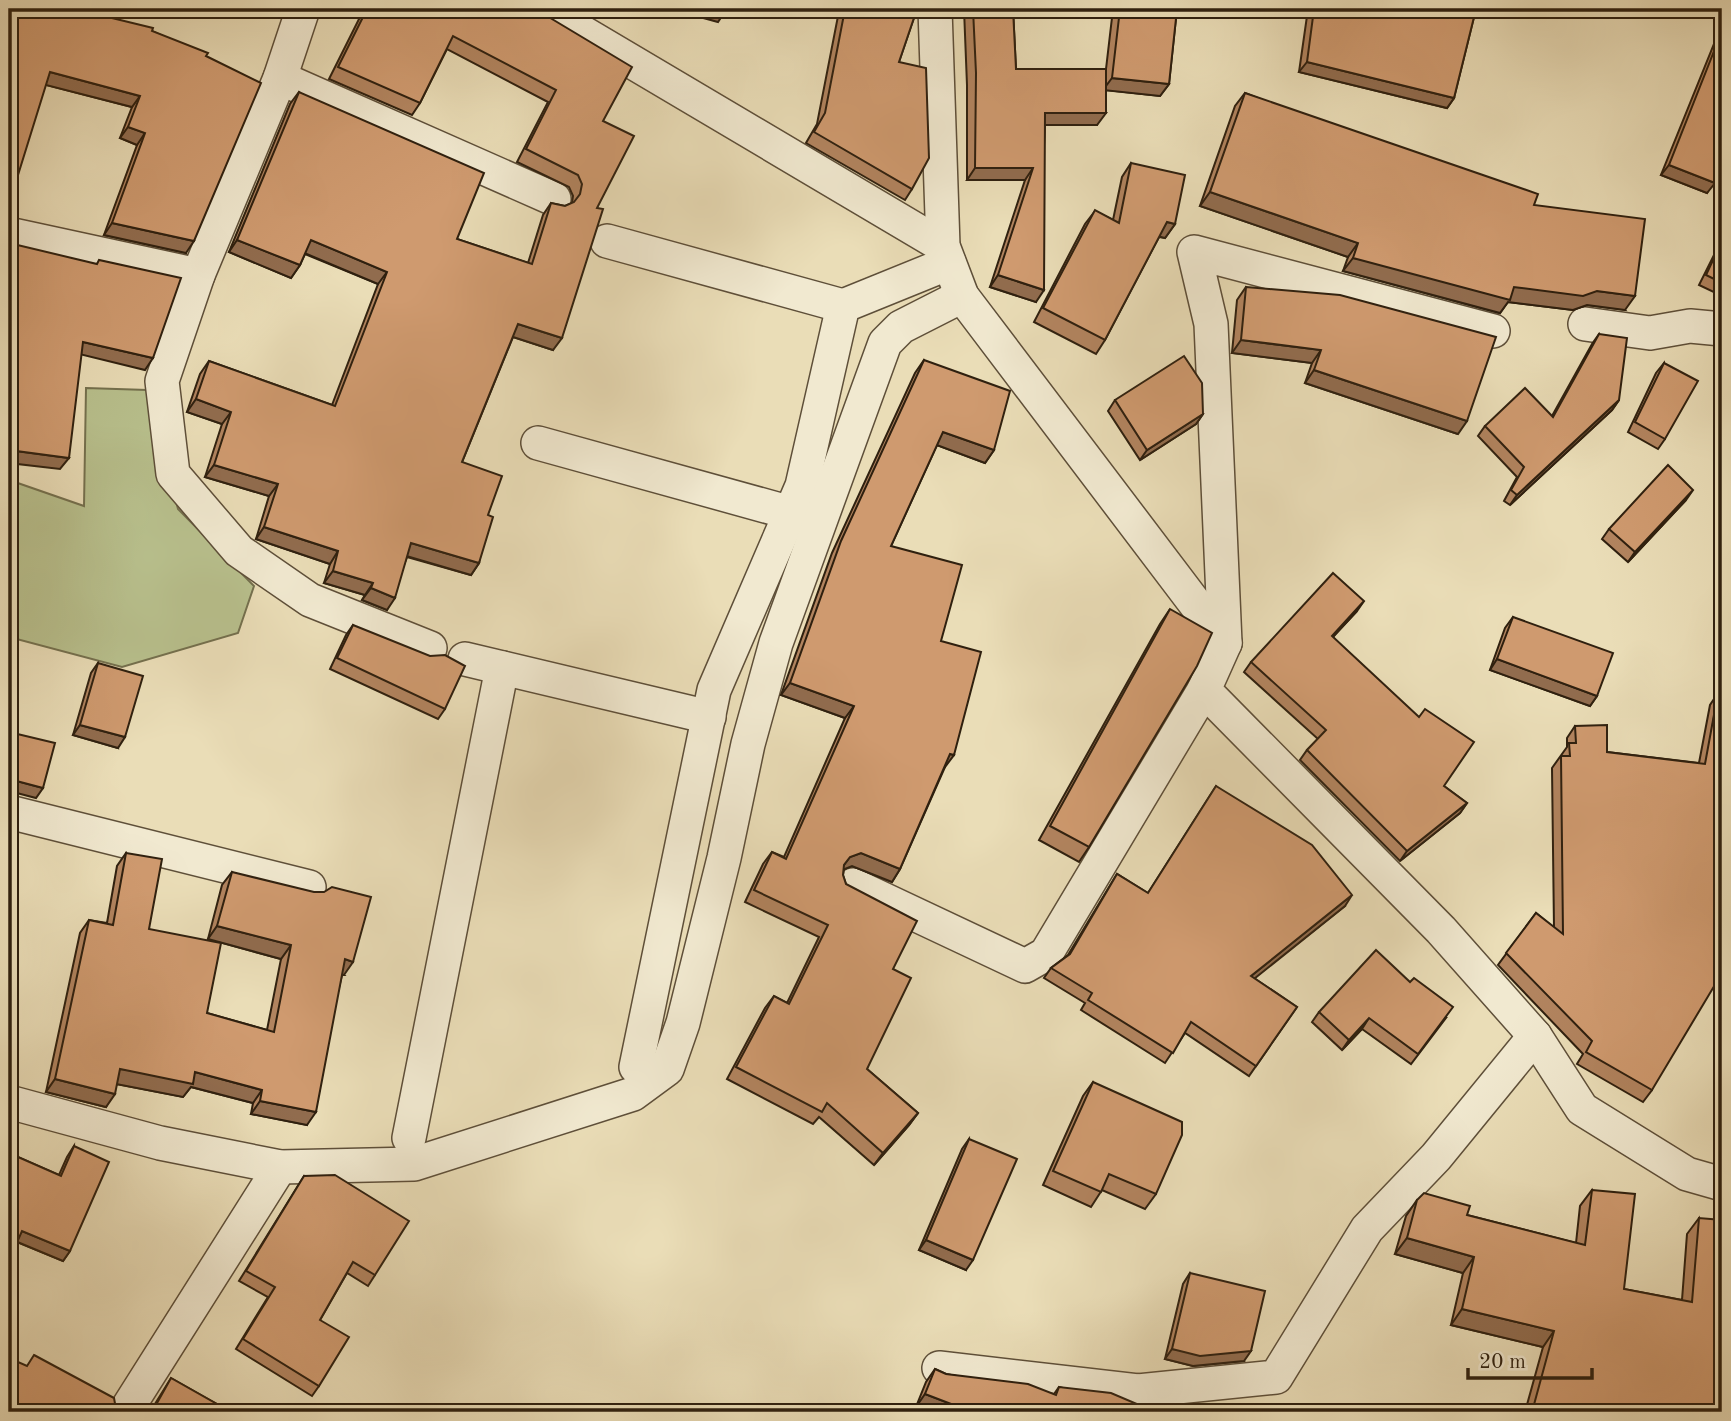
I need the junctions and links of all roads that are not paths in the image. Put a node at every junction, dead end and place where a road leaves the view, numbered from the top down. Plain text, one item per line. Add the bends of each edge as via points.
1 (303, 9) edge
2 (543, 9) edge
3 (935, 9) edge
4 (280, 78) junction
5 (554, 199) dead end
6 (9, 234) edge
7 (607, 241) dead end
8 (946, 255) junction
9 (198, 275) junction
10 (962, 296) junction
11 (843, 306) junction
12 (1585, 324) edge
13 (1722, 329) edge
14 (1493, 331) dead end
15 (538, 443) dead end
16 (791, 513) junction
17 (1225, 643) junction
18 (430, 648) dead end
19 (465, 659) dead end
20 (502, 668) junction
21 (1204, 690) junction
22 (709, 717) junction
23 (9, 812) edge
24 (853, 886) edge
25 (309, 887) dead end
26 (1535, 1036) junction
27 (636, 1067) dead end
28 (9, 1102) edge
29 (409, 1138) dead end
30 (279, 1167) junction
31 (1722, 1184) edge
32 (939, 1368) edge
33 (125, 1412) edge

1 - 4 street
2 - 8 street
3 - 8 street
4 - 5 street
4 - 9 street
6 - 9 street
7 - 11 street
8 - 10 street
8 - 11 street
9 - 18 street via 162,381 173,474 239,551 310,600
10 - 17 street
10 - 30 street via 901,327 885,343 776,643 683,1023 667,1069 633,1094 414,1164
11 - 16 street via 802,486
12 - 13 street via 1650,333 1690,326
14 - 17 street via 1194,252 1211,324
15 - 16 street
16 - 22 street via 714,690
17 - 21 street
19 - 20 street
20 - 22 street
20 - 29 street
21 - 24 street via 1046,954 1025,966
21 - 26 street via 1441,930
22 - 27 street
23 - 25 street
26 - 31 street via 1582,1109 1687,1174
26 - 32 street via 1436,1157 1367,1229 1276,1377 1138,1391
28 - 30 street via 160,1143
30 - 33 street

